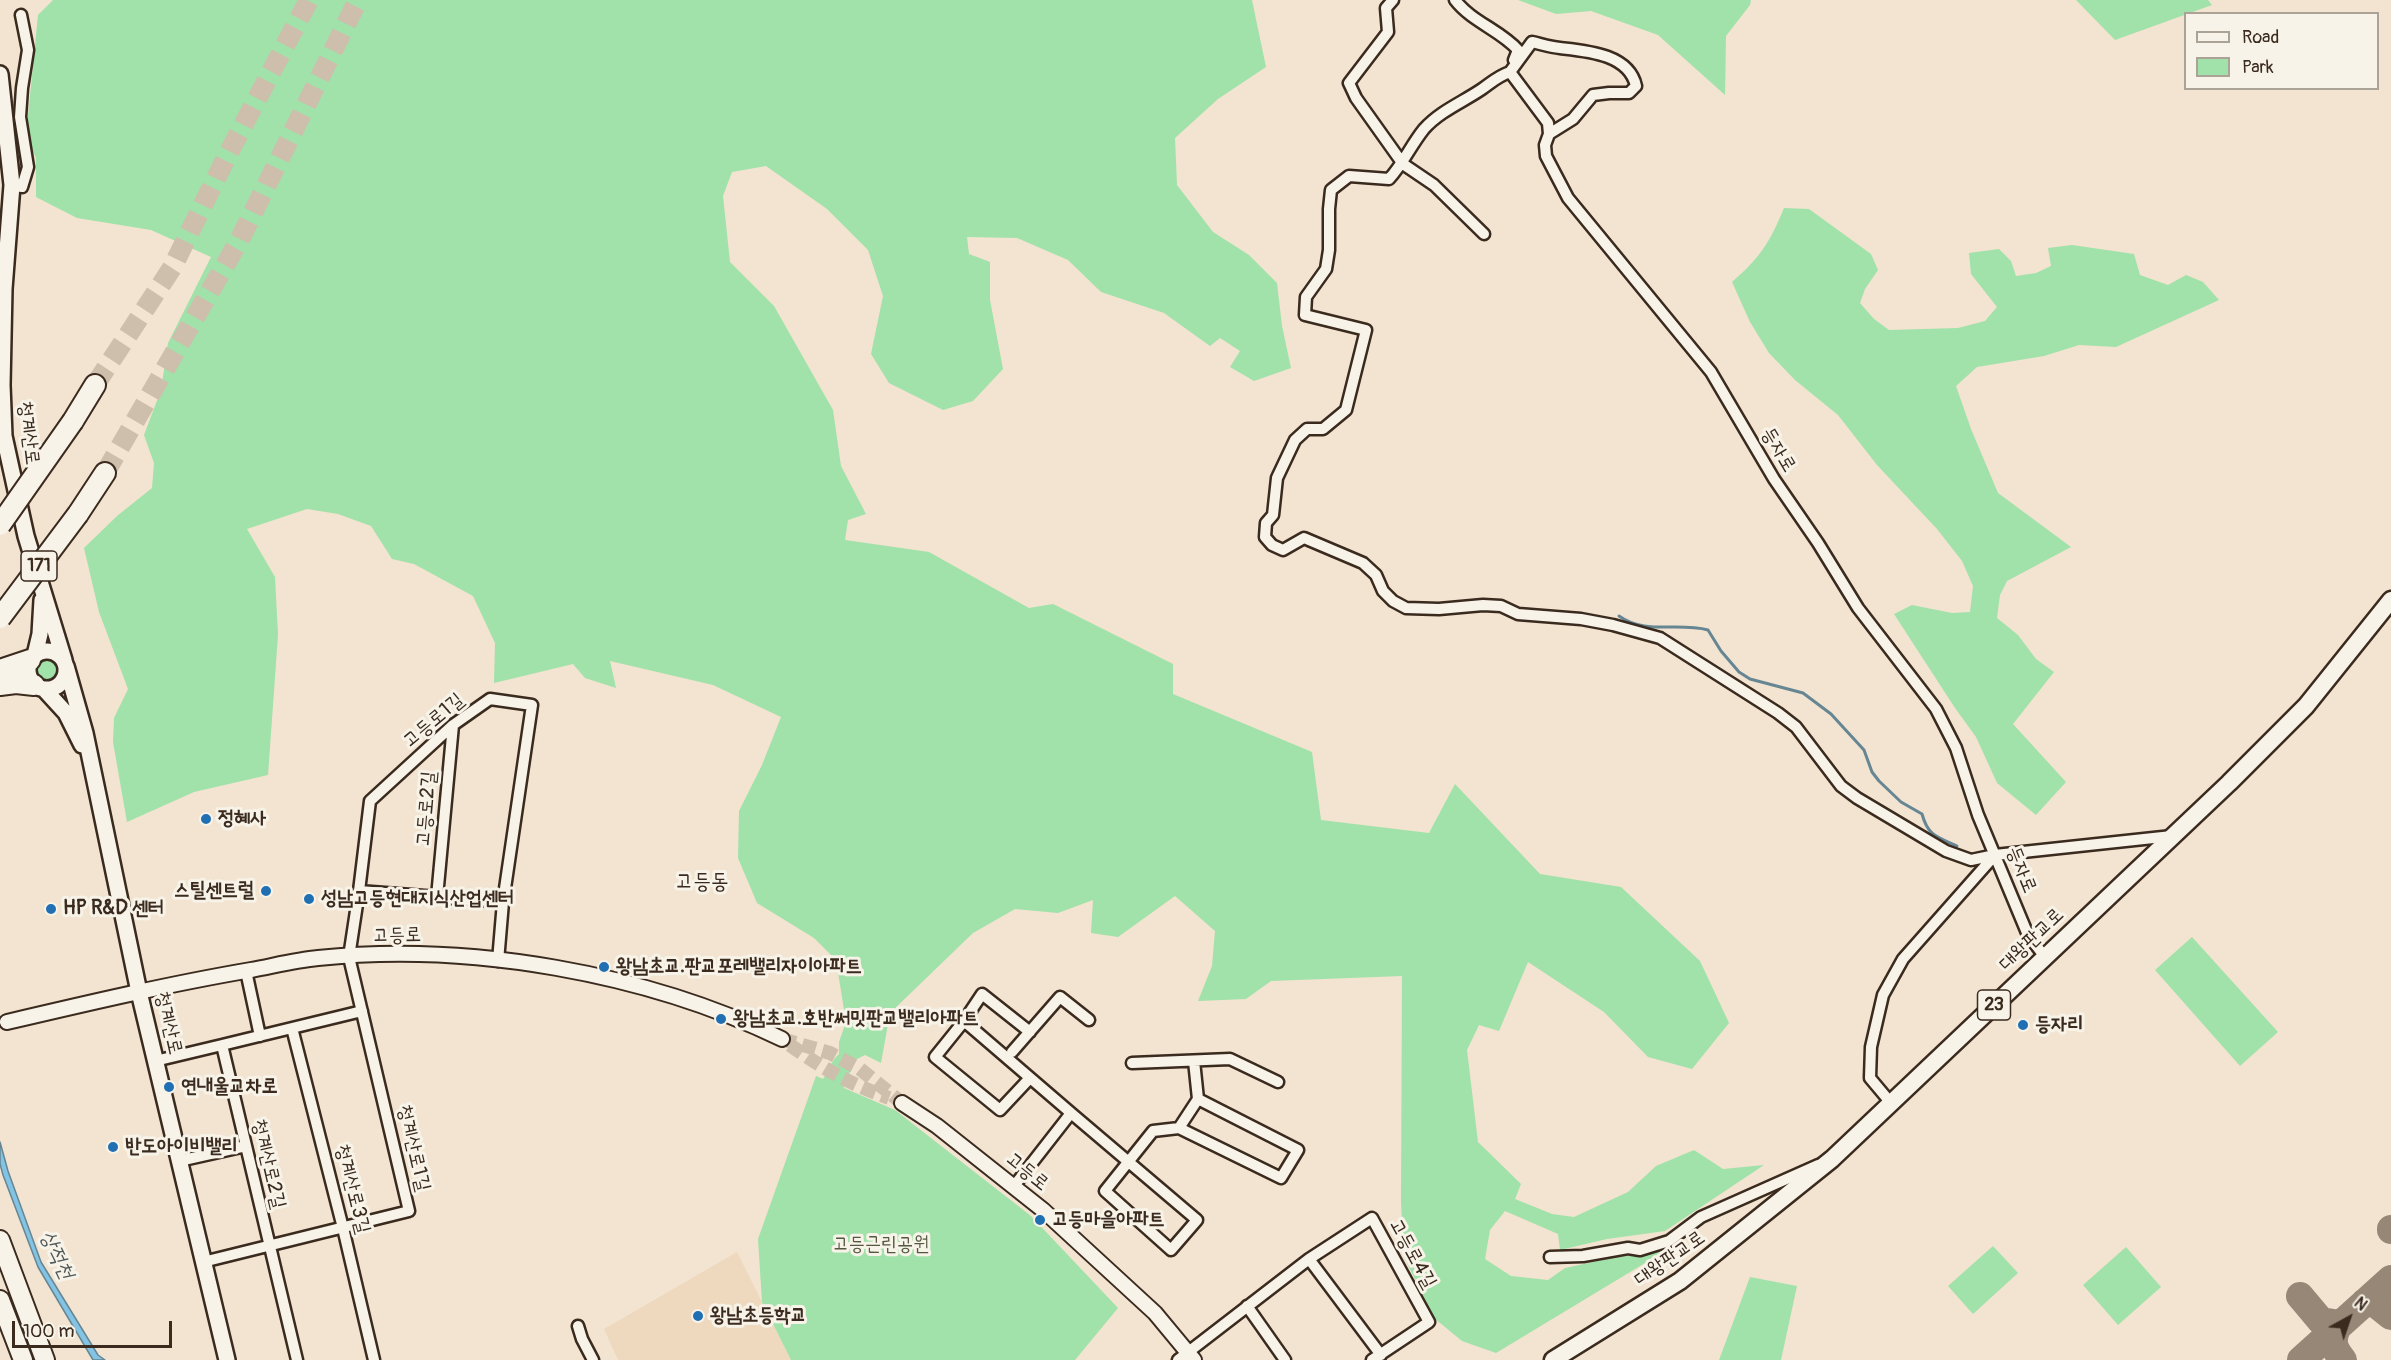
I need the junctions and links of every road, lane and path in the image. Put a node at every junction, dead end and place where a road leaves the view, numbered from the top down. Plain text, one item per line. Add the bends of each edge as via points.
1 (1392, 0) edge
2 (1455, 0) edge
3 (21, 15) dead end
4 (1510, 72) junction
5 (0, 74) edge
6 (1549, 134) junction
7 (1403, 164) junction
8 (12, 185) junction
9 (1484, 234) dead end
10 (95, 385) tunnel mouth
11 (105, 473) tunnel mouth
12 (0, 525) edge
13 (40, 579) junction
14 (2391, 600) edge
15 (0, 618) edge
16 (32, 657) junction
17 (65, 663) junction
18 (0, 670) edge
19 (0, 685) edge
20 (39, 687) junction
21 (453, 724) junction
22 (91, 764) junction
23 (2172, 836) junction
24 (1995, 855) junction
25 (359, 891) junction
26 (437, 897) junction
27 (503, 902) junction
28 (349, 957) junction
29 (2045, 957) junction
30 (498, 961) junction
31 (246, 970) junction
32 (138, 992) junction
33 (362, 1011) junction
34 (1089, 1020) dead end
35 (964, 1021) junction
36 (7, 1022) dead end
37 (292, 1028) junction
38 (1030, 1032) junction
39 (260, 1036) junction
40 (782, 1039) tunnel mouth
41 (222, 1045) junction
42 (1012, 1052) dead end
43 (155, 1061) junction
44 (1194, 1061) junction
45 (1132, 1063) dead end
46 (1030, 1078) junction
47 (1278, 1082) dead end
48 (1198, 1099) junction
49 (902, 1103) tunnel mouth
50 (1891, 1103) junction
51 (1071, 1113) junction
52 (1179, 1128) junction
53 (246, 1146) junction
54 (1832, 1159) junction
55 (179, 1161) junction
56 (1128, 1161) junction
57 (1014, 1186) junction
58 (343, 1227) junction
59 (0, 1240) edge
60 (269, 1246) junction
61 (1550, 1257) dead end
62 (1309, 1259) junction
63 (203, 1262) junction
64 (0, 1300) edge
65 (1247, 1306) junction
66 (578, 1326) dead end
67 (1186, 1357) edge
68 (1377, 1357) edge
69 (22, 1360) edge
70 (45, 1360) edge
71 (227, 1360) edge
72 (297, 1360) edge
73 (374, 1360) edge
74 (593, 1360) edge
75 (1285, 1360) edge
76 (1553, 1360) edge

1 - 7 street via 1386,8 1388,32 1349,83
2 - 4 street via 1518,50
3 - 8 street via 28,50 20,117 28,167 22,187
4 - 6 street, 등자로 via 1548,123
4 - 6 street via 1532,42 1598,53 1613,59 1634,76 1636,86 1629,93 1593,95 1573,120
4 - 7 street via 1495,77 1452,105 1425,128
5 - 8 main road, 청계산로
6 - 24 street, 등자로 via 1546,156 1568,198 1711,372 1774,479 1858,608 1936,709 1956,748
7 - 9 street via 1434,184
7 - 24 street via 1389,179 1349,176 1331,190 1326,269 1306,297 1305,315 1365,330 1346,410 1323,429 1307,429 1295,440 1277,478 1273,515 1266,523 1265,537 1283,550 1304,538 1363,563 1376,575 1383,591 1406,608 1501,606 1537,618 1581,619 1660,638 1796,727 1841,786 1857,798 1946,851 1971,860
8 - 13 main road, 청계산로 via 4,289 3,435 21,518
10 - 12 highway, bridge
11 - 15 highway, 171, bridge
13 - 16 main road, 청계산로 via 42,622
13 - 17 main road, 청계산로
14 - 23 main road, 대왕판교로 / 23 via 2306,706
16 - 17 main road via 47,650
16 - 18 highway
16 - 20 main road via 27,673
17 - 20 main road via 61,684 50,689
17 - 22 main road, 청계산로
19 - 20 highway
20 - 22 main road, 청계산로 via 66,713
21 - 25 street, 고등로1길 via 370,801
21 - 26 street, 고등로2길
21 - 27 street, 고등로1길 via 490,699 532,705
22 - 32 main road, 청계산로
23 - 24 street
23 - 29 main road, 대왕판교로 / 23
24 - 29 street, 등자로 via 2028,935
24 - 50 street via 1903,959 1883,995 1871,1047 1870,1078
25 - 26 street
25 - 28 street, 고등로1길
26 - 27 street
27 - 30 street, 고등로1길
28 - 30 street, 고등로 via 422,954
28 - 31 street, 고등로
28 - 33 street, 청계산로1길
29 - 50 main road, 대왕판교로 / 23
30 - 40 street, 고등로 via 593,974 684,998
31 - 32 street, 고등로
31 - 39 street
32 - 36 street, 고등로
32 - 43 main road, 청계산로
33 - 37 street
33 - 58 street, 청계산로1길 via 409,1211
34 - 38 street via 1060,997
35 - 38 street via 982,994
35 - 46 street
35 - 46 street via 935,1057 999,1110
37 - 39 street
37 - 58 street, 청계산로3길
38 - 42 street
39 - 41 street
41 - 43 street
41 - 53 street, 청계산로2길
43 - 55 main road, 청계산로
44 - 45 street
44 - 47 street via 1230,1059
44 - 48 street
46 - 51 street
48 - 52 street
48 - 52 street via 1298,1150 1281,1178
49 - 57 street, 고등로
50 - 54 main road, 대왕판교로 / 23
51 - 56 street
51 - 57 street
52 - 56 street via 1153,1131
53 - 55 street
53 - 60 street, 청계산로2길
54 - 61 street via 1701,1217 1670,1241 1640,1250
54 - 76 main road, 대왕판교로 / 23 via 1680,1281
55 - 63 main road, 청계산로
56 - 56 street via 1197,1220 1171,1250 1105,1191
57 - 67 street, 고등로 via 1155,1313
58 - 60 street, 청계산로1길
58 - 73 street, 청계산로3길
59 - 70 highway
60 - 63 street, 청계산로1길
60 - 72 street, 청계산로2길
62 - 65 street, 고등로4길
62 - 68 street, 고등로4길
62 - 68 street, 고등로4길 via 1372,1218 1429,1322
63 - 71 main road, 청계산로
64 - 69 highway
65 - 67 street, 고등로4길
65 - 75 street
66 - 74 street

